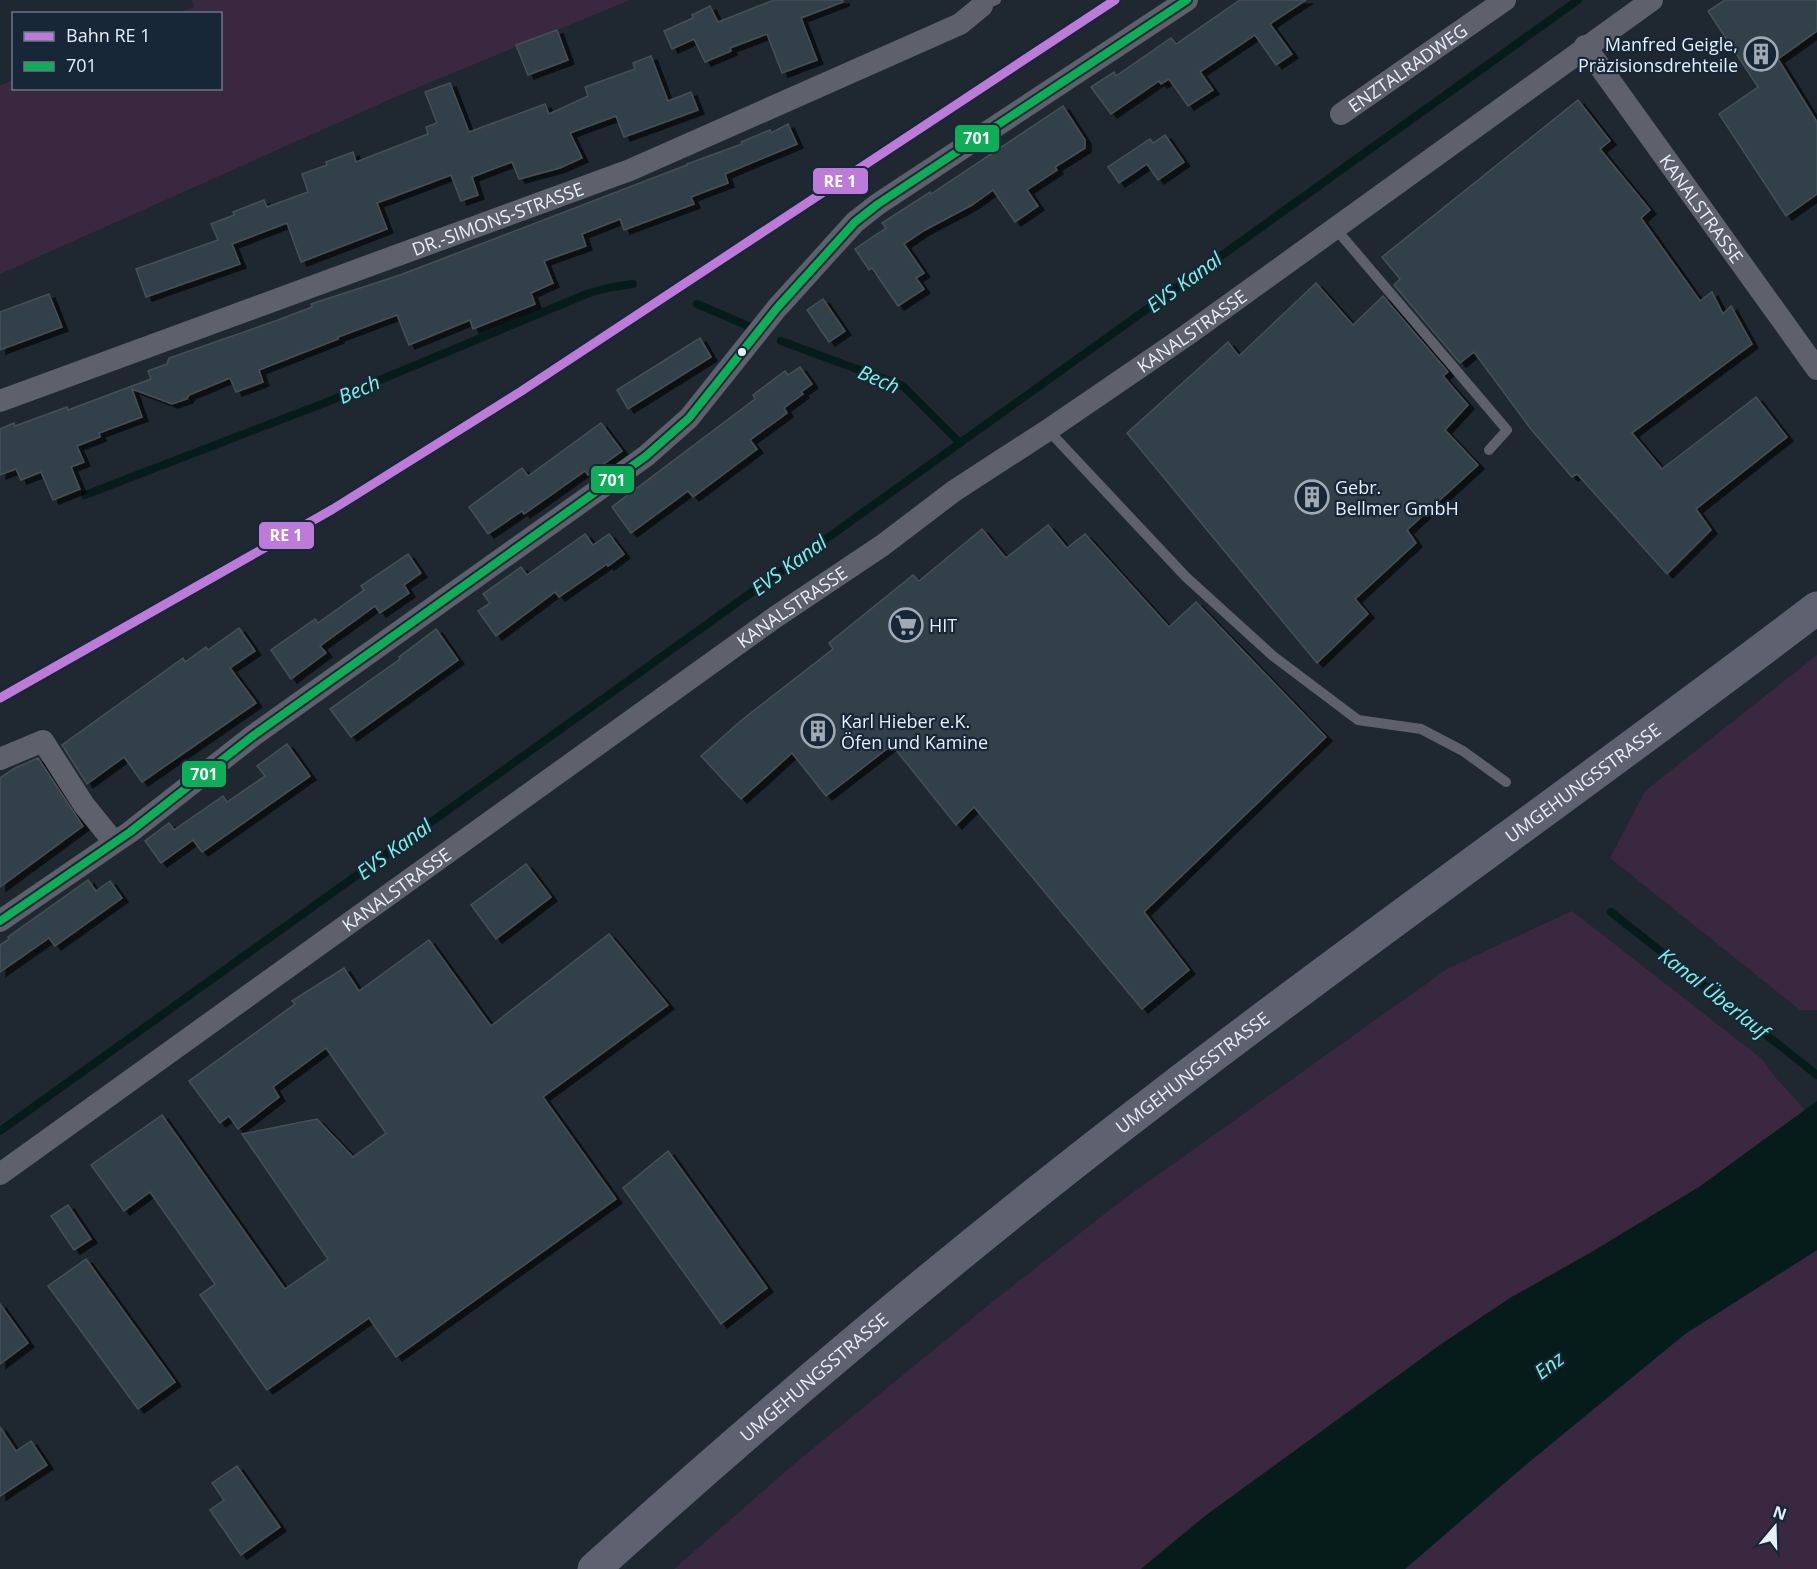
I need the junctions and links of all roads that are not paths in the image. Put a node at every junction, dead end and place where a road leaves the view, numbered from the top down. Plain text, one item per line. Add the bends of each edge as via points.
1 (1187, 0) edge
2 (1505, 0) edge
3 (1644, 2) edge
4 (989, 3) edge
5 (1585, 46) junction
6 (1341, 114) dead end
7 (1335, 228) junction
8 (1817, 369) edge
9 (0, 401) edge
10 (1048, 430) junction
11 (1489, 450) dead end
12 (1817, 608) edge
13 (0, 759) edge
14 (1506, 782) dead end
15 (114, 842) junction
16 (0, 921) edge
17 (0, 1173) edge
18 (594, 1569) edge

1 - 15 street via 855,222 777,308 689,418 646,456 254,735
2 - 6 street, ENZTALRADWEG
3 - 5 street, KANALSTRASSE
4 - 9 street, DR.-SIMONS-STRASSE via 960,24 630,170
5 - 7 street, KANALSTRASSE
5 - 8 street, KANALSTRASSE
7 - 10 street, KANALSTRASSE
7 - 11 lane via 1507,430
10 - 14 lane via 1186,577 1273,656 1358,720 1421,729 1463,751
10 - 17 street, KANALSTRASSE via 774,618
12 - 18 main road, UMGEHUNGSSTRASSE via 1281,1005 1008,1215 821,1370
13 - 15 street via 43,741 84,806
15 - 16 street

